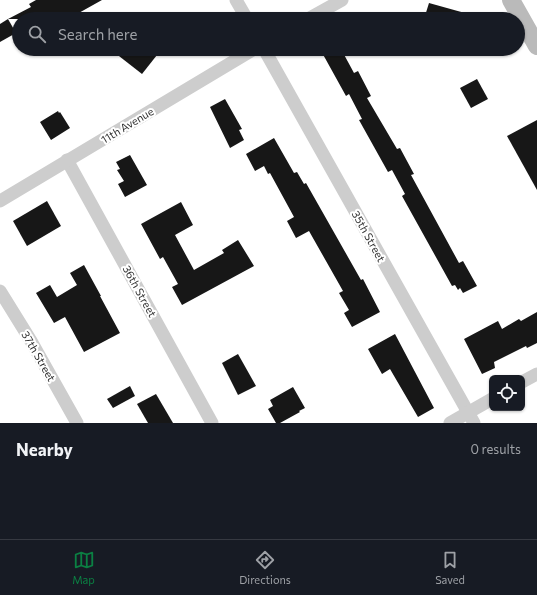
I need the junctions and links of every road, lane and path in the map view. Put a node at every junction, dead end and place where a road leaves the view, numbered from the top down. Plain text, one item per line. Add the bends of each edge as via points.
1 (236, 0) edge
2 (342, 0) edge
3 (510, 0) edge
4 (243, 12) edge
5 (321, 12) edge
6 (517, 12) edge
7 (525, 26) edge
8 (537, 46) edge
9 (242, 56) edge
10 (268, 56) edge
11 (67, 160) junction
12 (0, 201) edge
13 (0, 290) edge
14 (537, 374) edge
15 (525, 380) edge
16 (489, 402) edge
17 (471, 418) edge
18 (77, 423) edge
19 (212, 423) edge
20 (450, 423) edge

1 - 4 street
2 - 5 street
3 - 6 street
7 - 8 street
9 - 11 street, 11th Avenue
10 - 17 street, 35th Street
11 - 12 street, 11th Avenue
11 - 19 street, 36th Street
13 - 18 street, 37th Street
14 - 15 street
16 - 17 street
17 - 20 street

